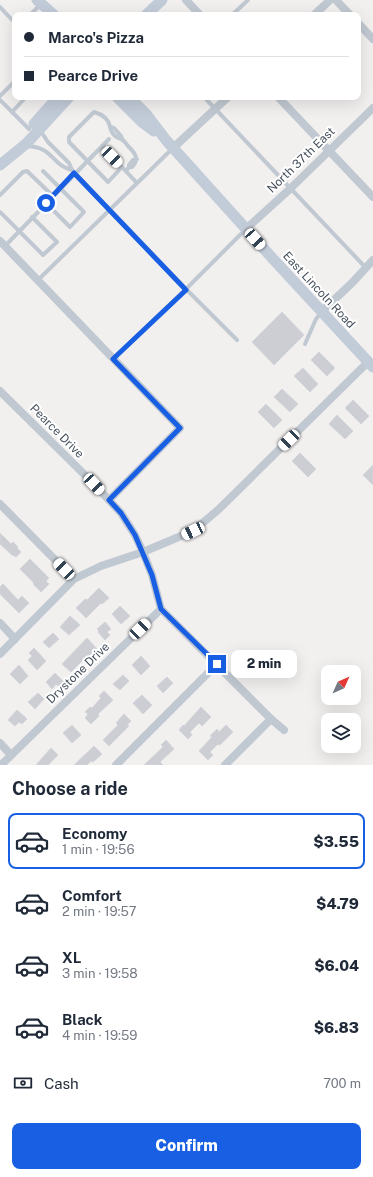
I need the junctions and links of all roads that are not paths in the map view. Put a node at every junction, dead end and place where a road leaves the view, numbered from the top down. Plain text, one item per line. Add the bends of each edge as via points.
1 (162, 0) edge
2 (186, 0) edge
3 (248, 0) edge
4 (330, 0) edge
5 (336, 0) edge
6 (38, 5) edge
7 (0, 8) edge
8 (49, 12) edge
9 (149, 12) edge
10 (197, 12) edge
11 (235, 12) edge
12 (317, 12) edge
13 (347, 12) edge
14 (12, 20) edge
15 (361, 26) edge
16 (373, 39) edge
17 (12, 84) edge
18 (0, 96) edge
19 (0, 100) edge
20 (23, 100) edge
21 (56, 100) edge
22 (65, 100) edge
23 (121, 100) edge
24 (132, 100) edge
25 (207, 100) edge
26 (225, 100) edge
27 (281, 100) edge
28 (373, 108) edge
29 (215, 110) junction
30 (12, 112) junction
31 (34, 129) junction
32 (109, 138) dead end
33 (170, 144) junction
34 (23, 146) junction
35 (102, 146) junction
36 (329, 150) junction
37 (87, 161) junction
38 (0, 164) edge
39 (126, 169) junction
40 (43, 171) dead end
41 (73, 172) junction
42 (137, 183) junction
43 (60, 188) junction
44 (291, 188) junction
45 (0, 195) edge
46 (53, 196) junction
47 (373, 197) edge
48 (46, 203) junction
49 (109, 209) junction
50 (0, 212) edge
51 (32, 217) junction
52 (246, 229) junction
53 (19, 230) junction
54 (2, 246) edge
55 (373, 260) edge
56 (366, 268) junction
57 (38, 280) junction
58 (186, 290) junction
59 (321, 312) junction
60 (238, 340) dead end
61 (305, 344) dead end
62 (113, 359) junction
63 (371, 365) edge
64 (0, 391) edge
65 (109, 500) junction
66 (0, 504) edge
67 (143, 552) junction
68 (74, 580) junction
69 (161, 609) junction
70 (0, 623) edge
71 (16, 639) junction
72 (0, 654) edge
73 (217, 664) junction
74 (271, 719) junction
75 (284, 730) dead end
76 (0, 743) edge
77 (11, 755) junction
78 (1, 765) edge
79 (116, 765) edge
80 (225, 765) edge

1 - 9 main road
2 - 10 street
3 - 11 lane
4 - 12 street
5 - 13 street
6 - 8 main road
7 - 14 lane
15 - 16 street
17 - 18 lane
19 - 30 lane
20 - 30 lane
21 - 31 main road
22 - 31 main road
23 - 33 main road, East Lincoln Road via 142,122
24 - 33 main road, East Lincoln Road
25 - 29 lane
26 - 29 street
27 - 36 street
28 - 36 street, North 37th East
29 - 33 street
29 - 44 lane
30 - 31 lane
31 - 34 main road
31 - 38 main road
31 - 41 lane via 69,163
32 - 35 lane
33 - 42 lane
33 - 52 main road, East Lincoln Road
34 - 38 main road
34 - 41 lane via 39,147 48,152 63,168
35 - 37 lane
35 - 39 lane
36 - 44 street, North 37th East
36 - 47 street
37 - 39 lane via 108,182
37 - 39 lane via 69,142 69,137 94,112 104,117 111,131 134,152 136,163 132,168
37 - 41 lane
39 - 42 lane
40 - 43 lane
41 - 43 lane
41 - 49 lane
42 - 49 lane
43 - 46 lane
43 - 48 lane via 84,212 70,227
44 - 52 street, North 37th East
44 - 56 lane
45 - 46 lane via 27,171
46 - 48 lane
48 - 51 lane
49 - 57 lane
49 - 58 lane
50 - 53 lane
51 - 53 lane
51 - 53 lane via 57,242 43,255
52 - 58 lane
52 - 59 main road, East Lincoln Road
53 - 54 lane
54 - 57 street
55 - 56 street
56 - 59 street
57 - 62 street
58 - 60 lane
58 - 62 lane
59 - 61 lane
59 - 63 main road, East Lincoln Road
62 - 65 street via 180,428
63 - 67 street via 193,531
64 - 65 street, Pearce Drive
65 - 67 street, Pearce Drive via 121,513
66 - 68 street
67 - 68 street via 102,566
67 - 69 street, Pearce Drive
68 - 71 street
69 - 73 street
69 - 77 street, Drystone Drive
70 - 71 street
71 - 72 street
73 - 74 street
73 - 79 street
74 - 75 street
74 - 80 street
76 - 77 street
77 - 78 street, Drystone Drive

